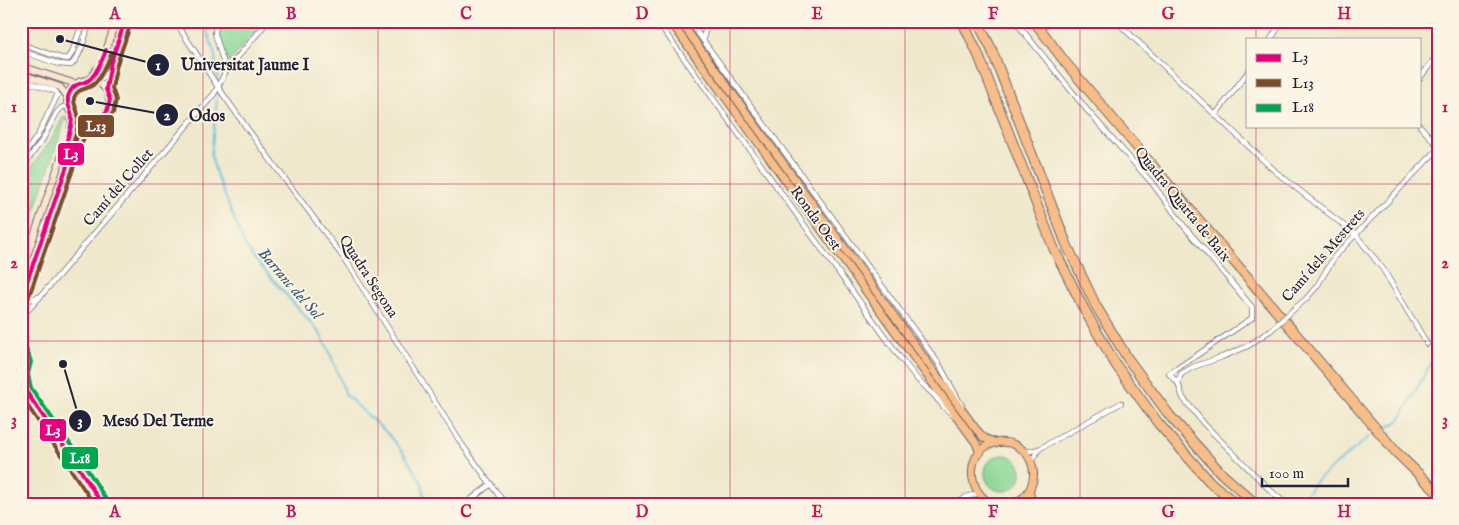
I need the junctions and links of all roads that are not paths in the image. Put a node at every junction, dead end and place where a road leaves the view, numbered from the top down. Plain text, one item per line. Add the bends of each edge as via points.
1 (83, 21) edge
2 (90, 21) edge
3 (116, 21) edge
4 (125, 21) edge
5 (175, 21) edge
6 (216, 21) edge
7 (268, 21) edge
8 (657, 21) edge
9 (670, 21) edge
10 (680, 21) edge
11 (962, 21) edge
12 (977, 21) edge
13 (1015, 21) edge
14 (1034, 21) edge
15 (1116, 21) edge
16 (1282, 21) edge
17 (691, 23) edge
18 (709, 23) edge
19 (1272, 38) edge
20 (704, 41) junction
21 (21, 44) edge
22 (21, 51) edge
23 (1438, 54) edge
24 (21, 66) edge
25 (1423, 70) edge
26 (226, 72) junction
27 (21, 74) edge
28 (1246, 75) edge
29 (21, 80) edge
30 (89, 80) junction
31 (76, 84) junction
32 (218, 87) junction
33 (106, 89) junction
34 (68, 101) junction
35 (72, 114) junction
36 (1216, 114) junction
37 (88, 122) junction
38 (1422, 128) edge
39 (1438, 148) edge
40 (21, 159) edge
41 (21, 170) edge
42 (1356, 235) junction
43 (33, 266) junction
44 (21, 274) edge
45 (40, 297) junction
46 (21, 300) edge
47 (21, 313) edge
48 (1427, 344) dead end
49 (21, 351) edge
50 (1436, 367) dead end
51 (22, 374) edge
52 (1438, 374) edge
53 (1178, 383) junction
54 (23, 389) edge
55 (1121, 403) dead end
56 (965, 421) junction
57 (996, 443) junction
58 (1039, 449) junction
59 (1026, 452) junction
60 (980, 453) junction
61 (1032, 460) junction
62 (491, 484) junction
63 (977, 490) junction
64 (1029, 492) junction
65 (1438, 493) edge
66 (1017, 503) edge
67 (82, 504) edge
68 (92, 504) edge
69 (102, 504) edge
70 (465, 504) edge
71 (505, 504) edge
72 (957, 504) edge
73 (994, 504) edge
74 (1033, 504) edge
75 (1236, 504) edge
76 (1256, 504) edge
77 (1286, 504) edge

1 - 21 street via 68,59
2 - 22 street via 71,65
3 - 30 main road via 103,60
4 - 33 main road
5 - 32 street, Quadra Segona
6 - 26 street via 215,34
7 - 26 street, Camí del Collet
8 - 56 street, Ronda Oest via 918,380 944,408
9 - 56 main road, Ronda Oest
10 - 56 main road, Ronda Oest
11 - 75 highway via 1054,249 1085,311 1116,365 1158,423 1210,482
12 - 76 highway via 991,48 1066,243 1096,306 1128,359 1170,416 1222,474
13 - 53 street, Quadra Quarta de Baix via 1252,307 1252,318 1168,374
14 - 65 highway via 1113,119 1396,452
15 - 36 street
16 - 19 street
17 - 18 street
17 - 20 street, Ronda Oest
18 - 20 street
20 - 56 street, Ronda Oest via 938,364 958,397
23 - 25 street
24 - 31 main road
26 - 32 street, Camí del Collet
27 - 34 main road via 60,87
28 - 36 street
29 - 40 street via 57,93 38,135
30 - 31 main road
30 - 33 main road
31 - 34 main road
32 - 45 street, Camí del Collet
32 - 62 street, Quadra Segona via 344,257 461,444
33 - 37 main road via 110,100 107,111 99,119
34 - 35 main road
34 - 41 street via 56,114
35 - 37 main road
35 - 44 main road via 70,132
36 - 42 street via 1276,172
37 - 43 main road via 78,134
38 - 39 street
39 - 42 street, Camí dels Mestrets
42 - 48 street via 1383,269
42 - 53 street, Camí dels Mestrets, bridge via 1335,256 1306,299 1271,330 1248,346 1192,367 1181,374
43 - 45 street via 35,274 28,294 31,299
43 - 46 main road
45 - 47 street, Camí del Collet
49 - 51 main road via 25,363
50 - 52 street
51 - 54 main road
53 - 77 street via 1183,398 1205,425
54 - 69 main road
55 - 58 street
56 - 57 main road, Ronda Oest via 984,438
56 - 60 main road, Ronda Oest
57 - 59 main road via 1014,444
57 - 60 main road
58 - 59 street
58 - 61 street
59 - 61 main road
60 - 63 main road via 972,474
61 - 64 main road via 1035,475
62 - 70 street
62 - 71 street, Quadra Segona
63 - 72 street
63 - 73 main road
64 - 66 main road
64 - 74 main road
67 - 68 street via 86,495

